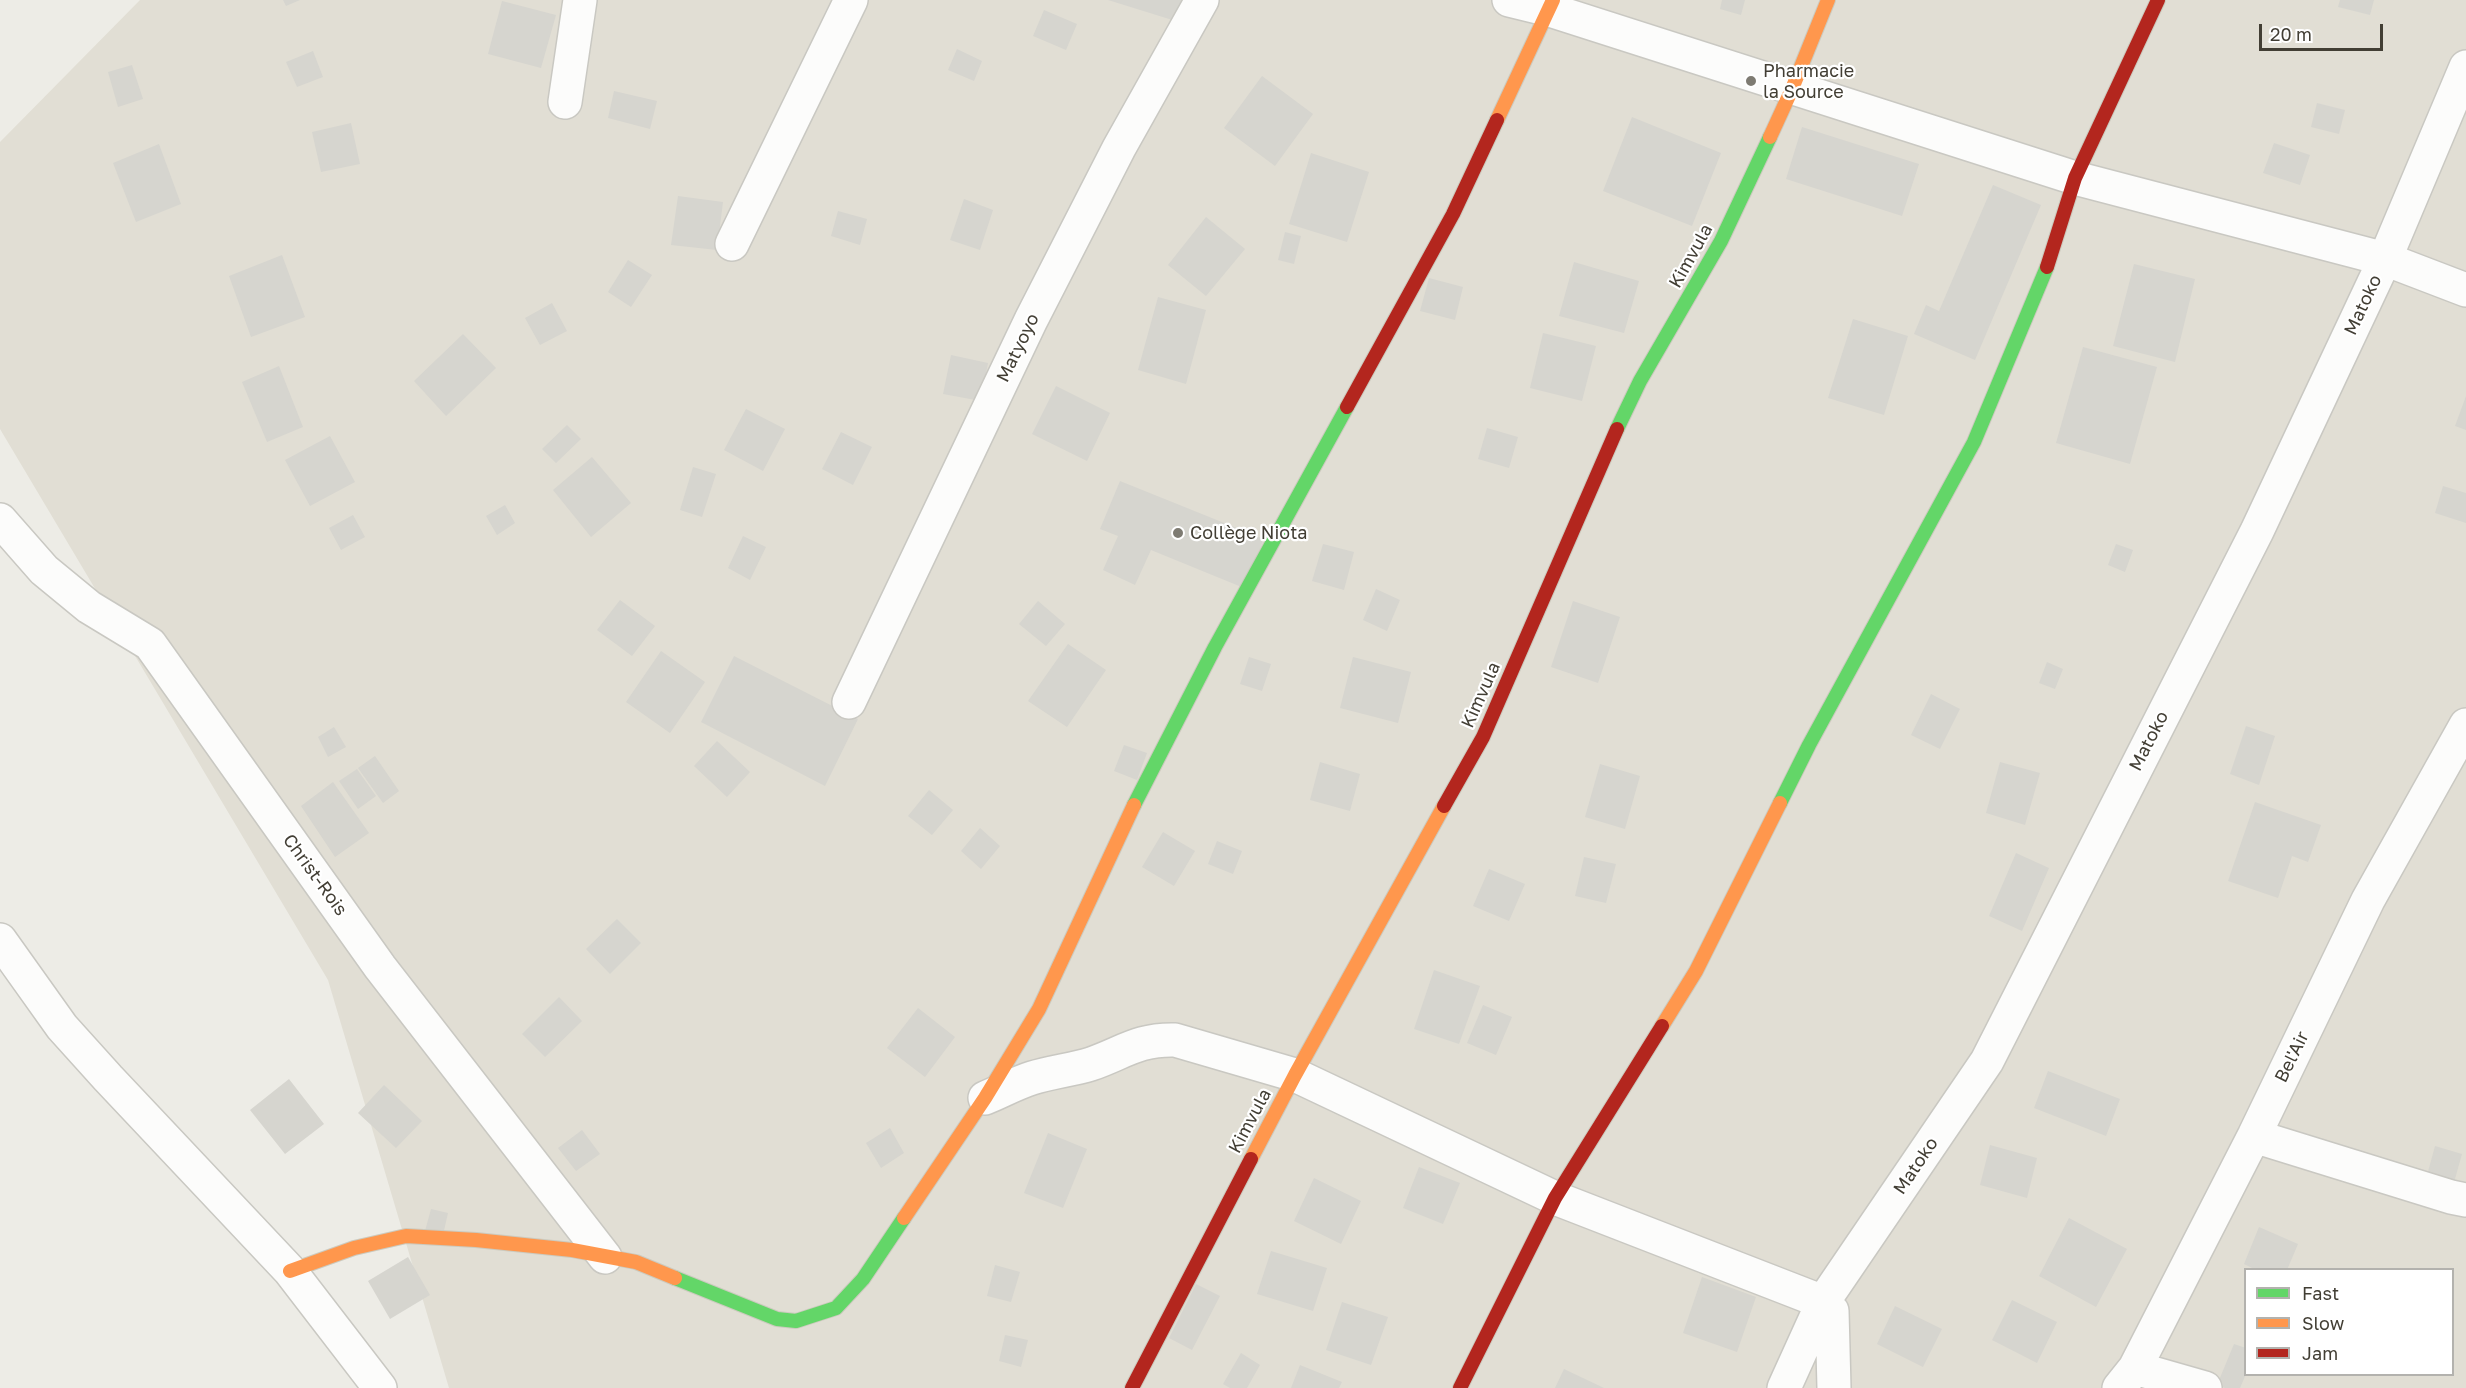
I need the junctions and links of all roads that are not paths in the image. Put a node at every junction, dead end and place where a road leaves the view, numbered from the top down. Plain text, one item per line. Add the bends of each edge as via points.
1 (580, 0) edge
2 (851, 0) edge
3 (1202, 0) edge
4 (1509, 0) edge
5 (1828, 0) edge
6 (2158, 0) edge
7 (1552, 5) edge
8 (2466, 67) edge
9 (1792, 89) junction
10 (565, 102) dead end
11 (2075, 178) junction
12 (732, 244) dead end
13 (2385, 259) junction
14 (2466, 290) edge
15 (0, 519) edge
16 (849, 702) dead end
17 (2466, 725) edge
18 (0, 940) edge
19 (1295, 1075) junction
20 (985, 1098) junction
21 (2254, 1136) junction
22 (1555, 1198) junction
23 (2466, 1200) edge
24 (605, 1257) junction
25 (290, 1271) junction
26 (1823, 1302) junction
27 (2127, 1378) edge
28 (380, 1388) edge
29 (1132, 1388) edge
30 (1460, 1388) edge
31 (1784, 1388) edge
32 (1834, 1388) edge
33 (2205, 1388) edge

1 - 10 street
2 - 12 street
3 - 16 street, Matyoyo via 1119,148 1031,320
4 - 7 street
5 - 9 street, Kimvula
6 - 11 street
7 - 9 street
7 - 20 street via 1453,214 1215,647 1117,839 1039,1009
8 - 13 street, Matoko
9 - 11 street
9 - 19 street, Kimvula via 1721,241 1625,411 1483,737
11 - 13 street
11 - 22 street via 2042,282 1974,442 1809,745 1696,971
13 - 14 street
13 - 26 street, Matoko via 2257,531 1987,1061
15 - 24 street, Christ-Rois via 44,570 89,607 150,644 380,967
17 - 21 street, Bel'Air via 2368,900
18 - 25 street via 62,1027
19 - 20 street via 1175,1040 1157,1040 1139,1043 1074,1069 1032,1078
19 - 22 street
19 - 29 street, Kimvula
20 - 24 street via 863,1279 836,1308 796,1321 777,1319 636,1262
21 - 23 street
21 - 27 street, Bel'Air
22 - 26 street
22 - 30 street
24 - 25 street via 572,1250 406,1236 354,1248
25 - 28 street
26 - 31 street, Matoko
26 - 32 street via 1832,1311
27 - 33 street

